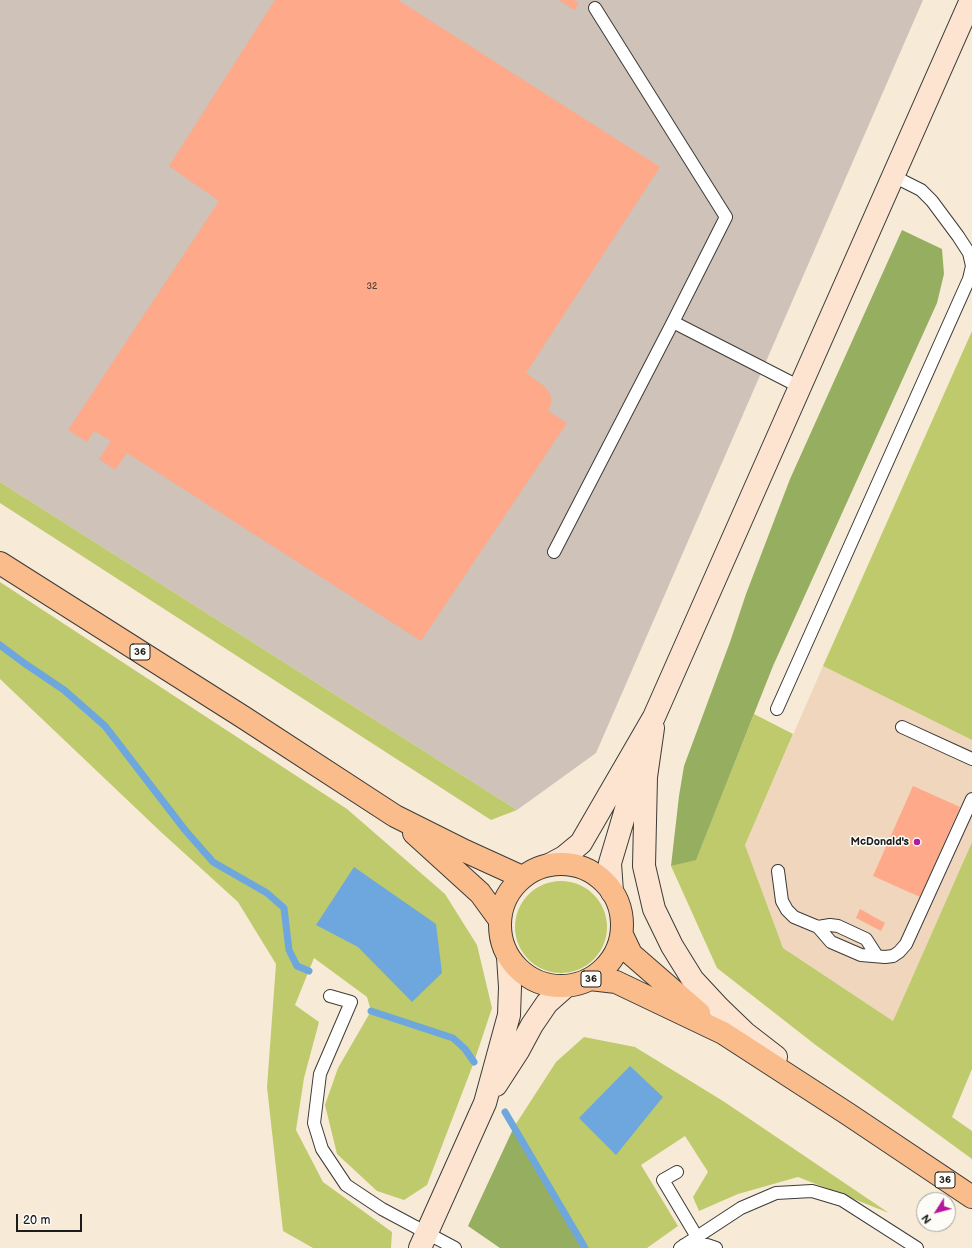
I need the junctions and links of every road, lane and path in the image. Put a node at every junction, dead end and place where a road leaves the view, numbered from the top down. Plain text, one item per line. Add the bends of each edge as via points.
1 (971, 0) edge
2 (595, 8) dead end
3 (893, 176) junction
4 (672, 322) junction
5 (800, 387) junction
6 (554, 552) dead end
7 (0, 562) edge
8 (777, 709) dead end
9 (654, 717) junction
10 (902, 727) dead end
11 (972, 759) edge
12 (972, 799) edge
13 (395, 816) junction
14 (550, 865) junction
15 (778, 871) dead end
16 (522, 877) junction
17 (612, 892) junction
18 (499, 919) junction
19 (818, 928) junction
20 (622, 935) junction
21 (878, 956) junction
22 (508, 957) junction
23 (590, 979) junction
24 (565, 987) junction
25 (330, 996) dead end
26 (723, 1033) junction
27 (484, 1102) junction
28 (848, 1114) junction
29 (677, 1172) dead end
30 (972, 1197) edge
31 (697, 1237) junction
32 (423, 1241) edge
33 (682, 1247) edge
34 (455, 1248) edge
35 (716, 1248) edge
36 (917, 1248) edge

1 - 3 main road
2 - 4 lane via 726,217
3 - 5 main road
3 - 8 lane via 921,190 932,201 958,236 969,254 972,266 969,278
4 - 5 lane
4 - 6 lane
5 - 9 main road
7 - 13 main road, 36
9 - 14 main road via 581,843
9 - 17 main road via 610,863
9 - 28 main road via 646,777 644,866 654,909 672,946 693,980 745,1033
10 - 11 lane
12 - 21 lane via 906,944 893,956
13 - 16 main road, 36
13 - 18 main road, 36 via 480,893
14 - 16 main road, 36 via 540,867
14 - 17 main road, 36 via 568,864 585,869 601,878
15 - 19 lane via 782,902 787,910 794,917
16 - 18 main road, 36 via 503,903
17 - 20 main road, 36 via 619,905
18 - 22 main road, 36 via 502,945
19 - 21 lane via 831,942 861,955
19 - 21 lane via 838,926 866,939
20 - 23 main road, 36 via 611,961
20 - 26 main road, 36 via 631,954
22 - 24 main road, 36 via 518,970 532,980 548,986
22 - 27 main road via 509,1015
23 - 24 main road, 36
23 - 26 main road, 36 via 616,982
24 - 27 main road via 547,1003
25 - 32 lane via 351,1002 320,1074 314,1123 322,1149 346,1185
26 - 28 main road, 36
27 - 32 main road
28 - 30 main road, 36
29 - 31 lane via 663,1180
31 - 33 lane
31 - 36 lane via 741,1208 776,1193 812,1192 842,1200
32 - 34 lane
33 - 35 lane via 707,1245

